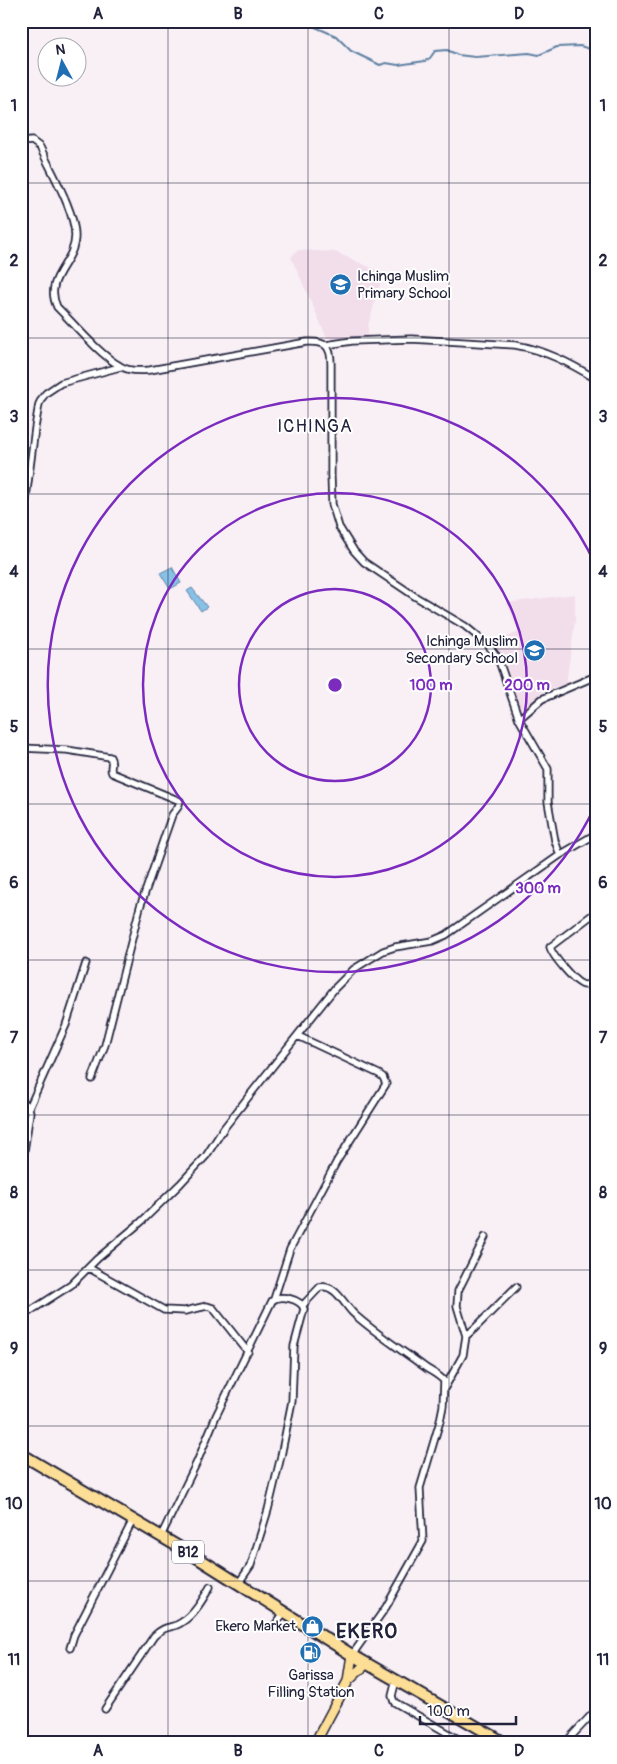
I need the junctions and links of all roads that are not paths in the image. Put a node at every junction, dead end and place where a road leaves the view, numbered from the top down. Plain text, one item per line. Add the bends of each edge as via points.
1 (21, 142) edge
2 (326, 345) junction
3 (120, 367) junction
4 (596, 379) edge
5 (21, 537) edge
6 (596, 676) edge
7 (519, 719) junction
8 (21, 748) edge
9 (596, 834) edge
10 (560, 855) junction
11 (596, 912) edge
12 (86, 963) dead end
13 (596, 981) edge
14 (298, 1036) junction
15 (92, 1079) dead end
16 (21, 1101) edge
17 (29, 1108) junction
18 (21, 1171) edge
19 (485, 1237) dead end
20 (89, 1268) junction
21 (516, 1287) dead end
22 (274, 1299) junction
23 (303, 1305) junction
24 (21, 1317) edge
25 (466, 1336) junction
26 (248, 1352) junction
27 (443, 1391) junction
28 (21, 1454) edge
29 (134, 1520) junction
30 (161, 1536) junction
31 (238, 1584) junction
32 (210, 1587) dead end
33 (284, 1613) junction
34 (275, 1625) dead end
35 (70, 1648) dead end
36 (352, 1655) junction
37 (367, 1663) junction
38 (396, 1680) junction
39 (348, 1681) junction
40 (105, 1709) dead end
41 (596, 1710) edge
42 (316, 1741) edge
43 (305, 1743) edge
44 (466, 1743) edge
45 (506, 1743) edge
46 (565, 1743) edge

1 - 3 street via 32,140 40,147 70,210 75,230 75,246 54,286 57,307
2 - 3 street via 308,342 150,370
2 - 4 street via 411,339 527,347 568,362
2 - 7 street via 332,364 332,504 339,527 364,562 416,598 465,626 493,650
3 - 5 street via 61,383 42,398
6 - 7 street via 542,698
7 - 10 street via 548,769 546,794
8 - 15 street via 67,750 110,757 112,773 180,801 172,815 140,907 105,1045
9 - 10 street
10 - 14 street via 446,935 389,949 360,963 335,988
11 - 13 street via 550,947 579,984
12 - 17 street via 66,1025
14 - 20 street via 224,1128 206,1156 147,1216
14 - 22 street via 379,1074 386,1084 337,1161 290,1248
16 - 17 street
17 - 18 street
19 - 25 street via 458,1291 456,1306
20 - 24 street via 71,1285
20 - 26 street via 164,1310 213,1308
21 - 25 street
22 - 23 street via 282,1298
22 - 26 street
23 - 27 street via 320,1286 325,1286 375,1332 442,1379
23 - 31 street via 294,1346 292,1401 281,1456 251,1565
25 - 27 street via 463,1355
26 - 30 street
27 - 36 street via 440,1421 420,1488 421,1547 386,1607
28 - 29 highway, B12
29 - 30 highway, B12
29 - 35 street
30 - 31 highway, B12
31 - 33 highway, B12
32 - 40 street via 183,1622 164,1628 154,1636
33 - 34 street
33 - 36 highway, B12
36 - 37 highway, B12
36 - 39 main road
37 - 38 highway, B12
37 - 39 main road
38 - 44 street via 392,1696 394,1702
38 - 45 highway, B12
39 - 42 main road
41 - 46 street
42 - 43 street

